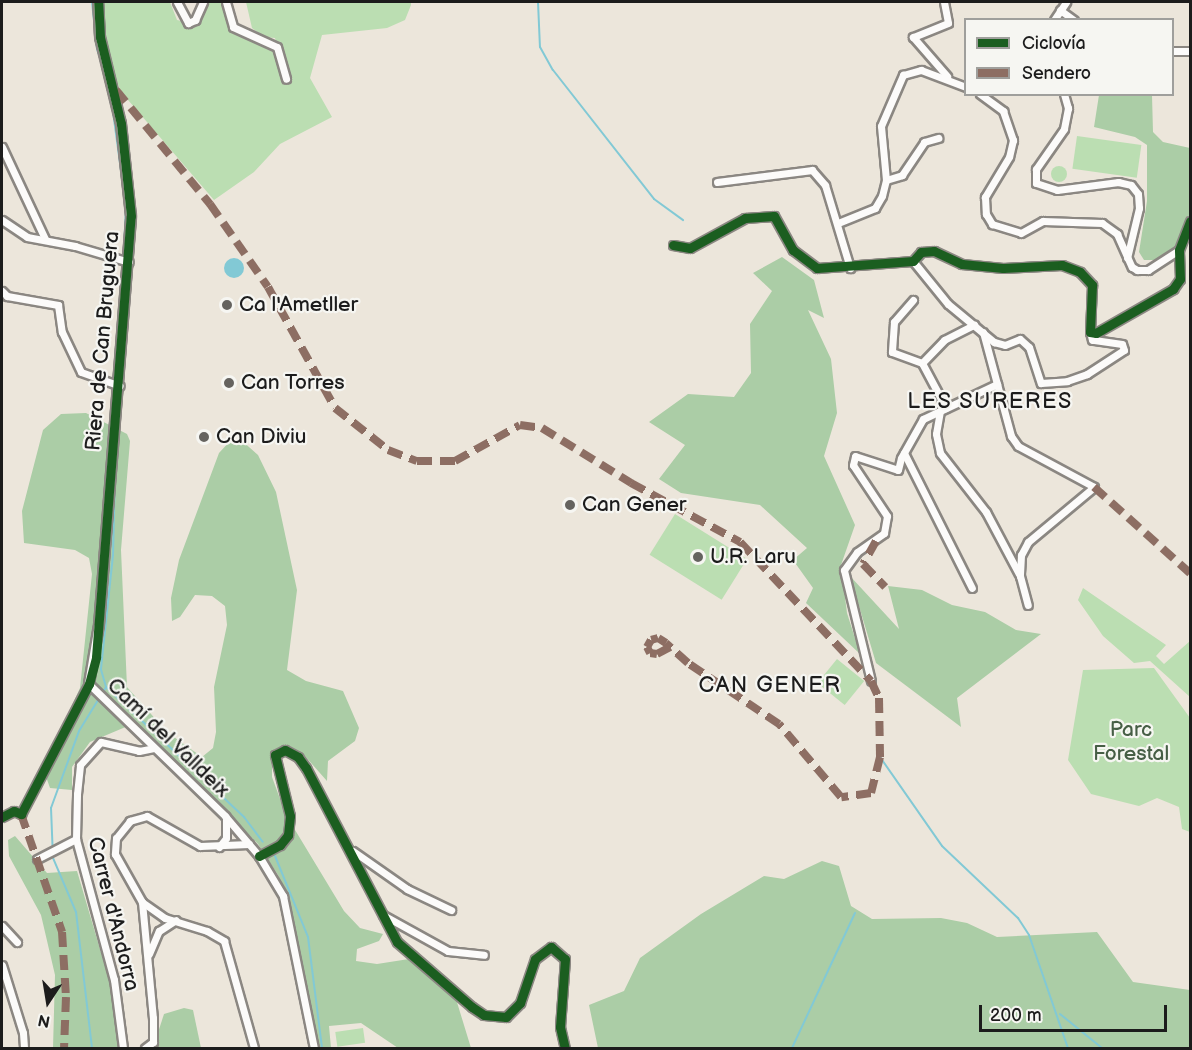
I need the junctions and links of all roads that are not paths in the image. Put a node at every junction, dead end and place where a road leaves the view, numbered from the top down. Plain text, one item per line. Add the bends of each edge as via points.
1 (98, 2) edge
2 (177, 2) edge
3 (203, 2) edge
4 (226, 2) edge
5 (944, 2) edge
6 (1066, 2) edge
7 (1060, 10) junction
8 (1055, 18) edge
9 (1071, 18) edge
10 (1174, 51) edge
11 (1191, 51) edge
12 (286, 80) dead end
13 (951, 80) junction
14 (964, 86) edge
15 (983, 96) edge
16 (1065, 96) edge
17 (938, 138) dead end
18 (2, 147) edge
19 (886, 180) junction
20 (717, 182) dead end
21 (2, 220) edge
22 (1191, 220) edge
23 (838, 223) junction
24 (45, 239) junction
25 (673, 245) dead end
26 (1179, 250) junction
27 (1128, 258) junction
28 (913, 261) junction
29 (129, 262) junction
30 (850, 268) junction
31 (2, 291) edge
32 (913, 300) dead end
33 (974, 325) junction
34 (983, 332) junction
35 (1090, 332) junction
36 (922, 363) junction
37 (997, 384) junction
38 (120, 386) junction
39 (943, 409) junction
40 (904, 453) junction
41 (1020, 576) junction
42 (972, 588) dead end
43 (1028, 605) dead end
44 (871, 681) dead end
45 (89, 684) junction
46 (154, 748) junction
47 (225, 816) junction
48 (2, 817) edge
49 (76, 839) junction
50 (249, 844) junction
51 (219, 847) junction
52 (351, 850) junction
53 (259, 856) junction
54 (37, 859) dead end
55 (142, 902) junction
56 (451, 910) dead end
57 (383, 915) junction
58 (176, 920) junction
59 (2, 926) edge
60 (17, 942) dead end
61 (484, 955) dead end
62 (148, 956) junction
63 (2, 965) edge
64 (24, 1048) edge
65 (123, 1048) edge
66 (145, 1048) edge
67 (254, 1048) edge
68 (314, 1048) edge
69 (565, 1048) edge

1 - 29 street, Riera de Can Bruguera via 100,37 128,169
2 - 3 street via 188,23 195,20
4 - 12 street via 233,27 277,47
5 - 13 street via 948,23 913,37
6 - 7 street
7 - 8 street
7 - 9 street
10 - 11 street
13 - 14 street
13 - 19 street via 921,70 903,75 881,126
15 - 27 street via 1003,111 1013,140 1009,157 985,197 986,214 992,224 1021,233 1043,221 1095,221 1117,234
16 - 27 street via 1068,108 1064,129 1036,169 1036,183 1056,190 1118,182 1131,185 1138,194 1140,208
17 - 19 street via 924,142 902,175
18 - 24 street
19 - 23 street via 875,208
20 - 23 street via 812,170 825,185
21 - 24 street via 27,237
22 - 26 street
23 - 30 street
24 - 29 street
25 - 30 street via 690,248 744,218 774,216 793,250 812,265
26 - 27 street via 1148,270 1132,267
26 - 35 street via 1180,279 1173,289 1113,325
28 - 30 street
28 - 33 street via 948,304
28 - 35 street via 921,252 934,251 962,264 1003,268 1062,264 1080,272 1092,285
29 - 38 street, Riera de Can Bruguera
31 - 38 street via 6,296 57,305 62,332 81,372
32 - 36 street via 894,322 890,341 892,352
33 - 34 street
33 - 36 street via 944,340
34 - 35 street via 1005,345 1020,339 1029,347 1041,383 1052,383 1087,374 1124,350 1122,344 1092,340
34 - 37 street
36 - 39 street
37 - 39 street
37 - 41 street via 1011,436 1018,446 1094,487 1028,542 1021,555
38 - 45 street, Riera de Can Bruguera via 106,508 98,636
39 - 40 street via 923,419
39 - 41 street via 936,434 940,453 986,512
40 - 42 street
40 - 44 street via 898,470 855,456 854,465 887,516 884,533 857,552 844,570
41 - 43 street
45 - 46 street, Camí del Valldeix
45 - 48 street via 21,814 14,811
46 - 47 street, Camí del Valldeix
46 - 49 street, Carrer d'Andorra via 139,751 101,742 80,765
47 - 50 street
47 - 51 street, Camí del Valldeix via 226,838
49 - 54 street
49 - 65 street, Carrer d'Andorra via 114,980
50 - 51 street
50 - 53 street
51 - 55 street via 200,846 147,816 130,821 116,837 115,854
52 - 53 street via 306,768 298,757 285,750 275,755 290,816 288,835 280,845
52 - 56 street via 407,890
52 - 57 street
53 - 68 street via 283,896
55 - 58 street via 165,918
55 - 62 street, Carrer d'Andorra
57 - 61 street via 448,951
57 - 69 street via 397,942 484,1015 506,1017 519,1003 535,959 550,947 565,959 560,1027
58 - 62 street, Carrer d'Andorra via 159,931
58 - 67 street via 224,941
59 - 60 street
62 - 66 street, Carrer d'Andorra via 153,1041
63 - 64 street

